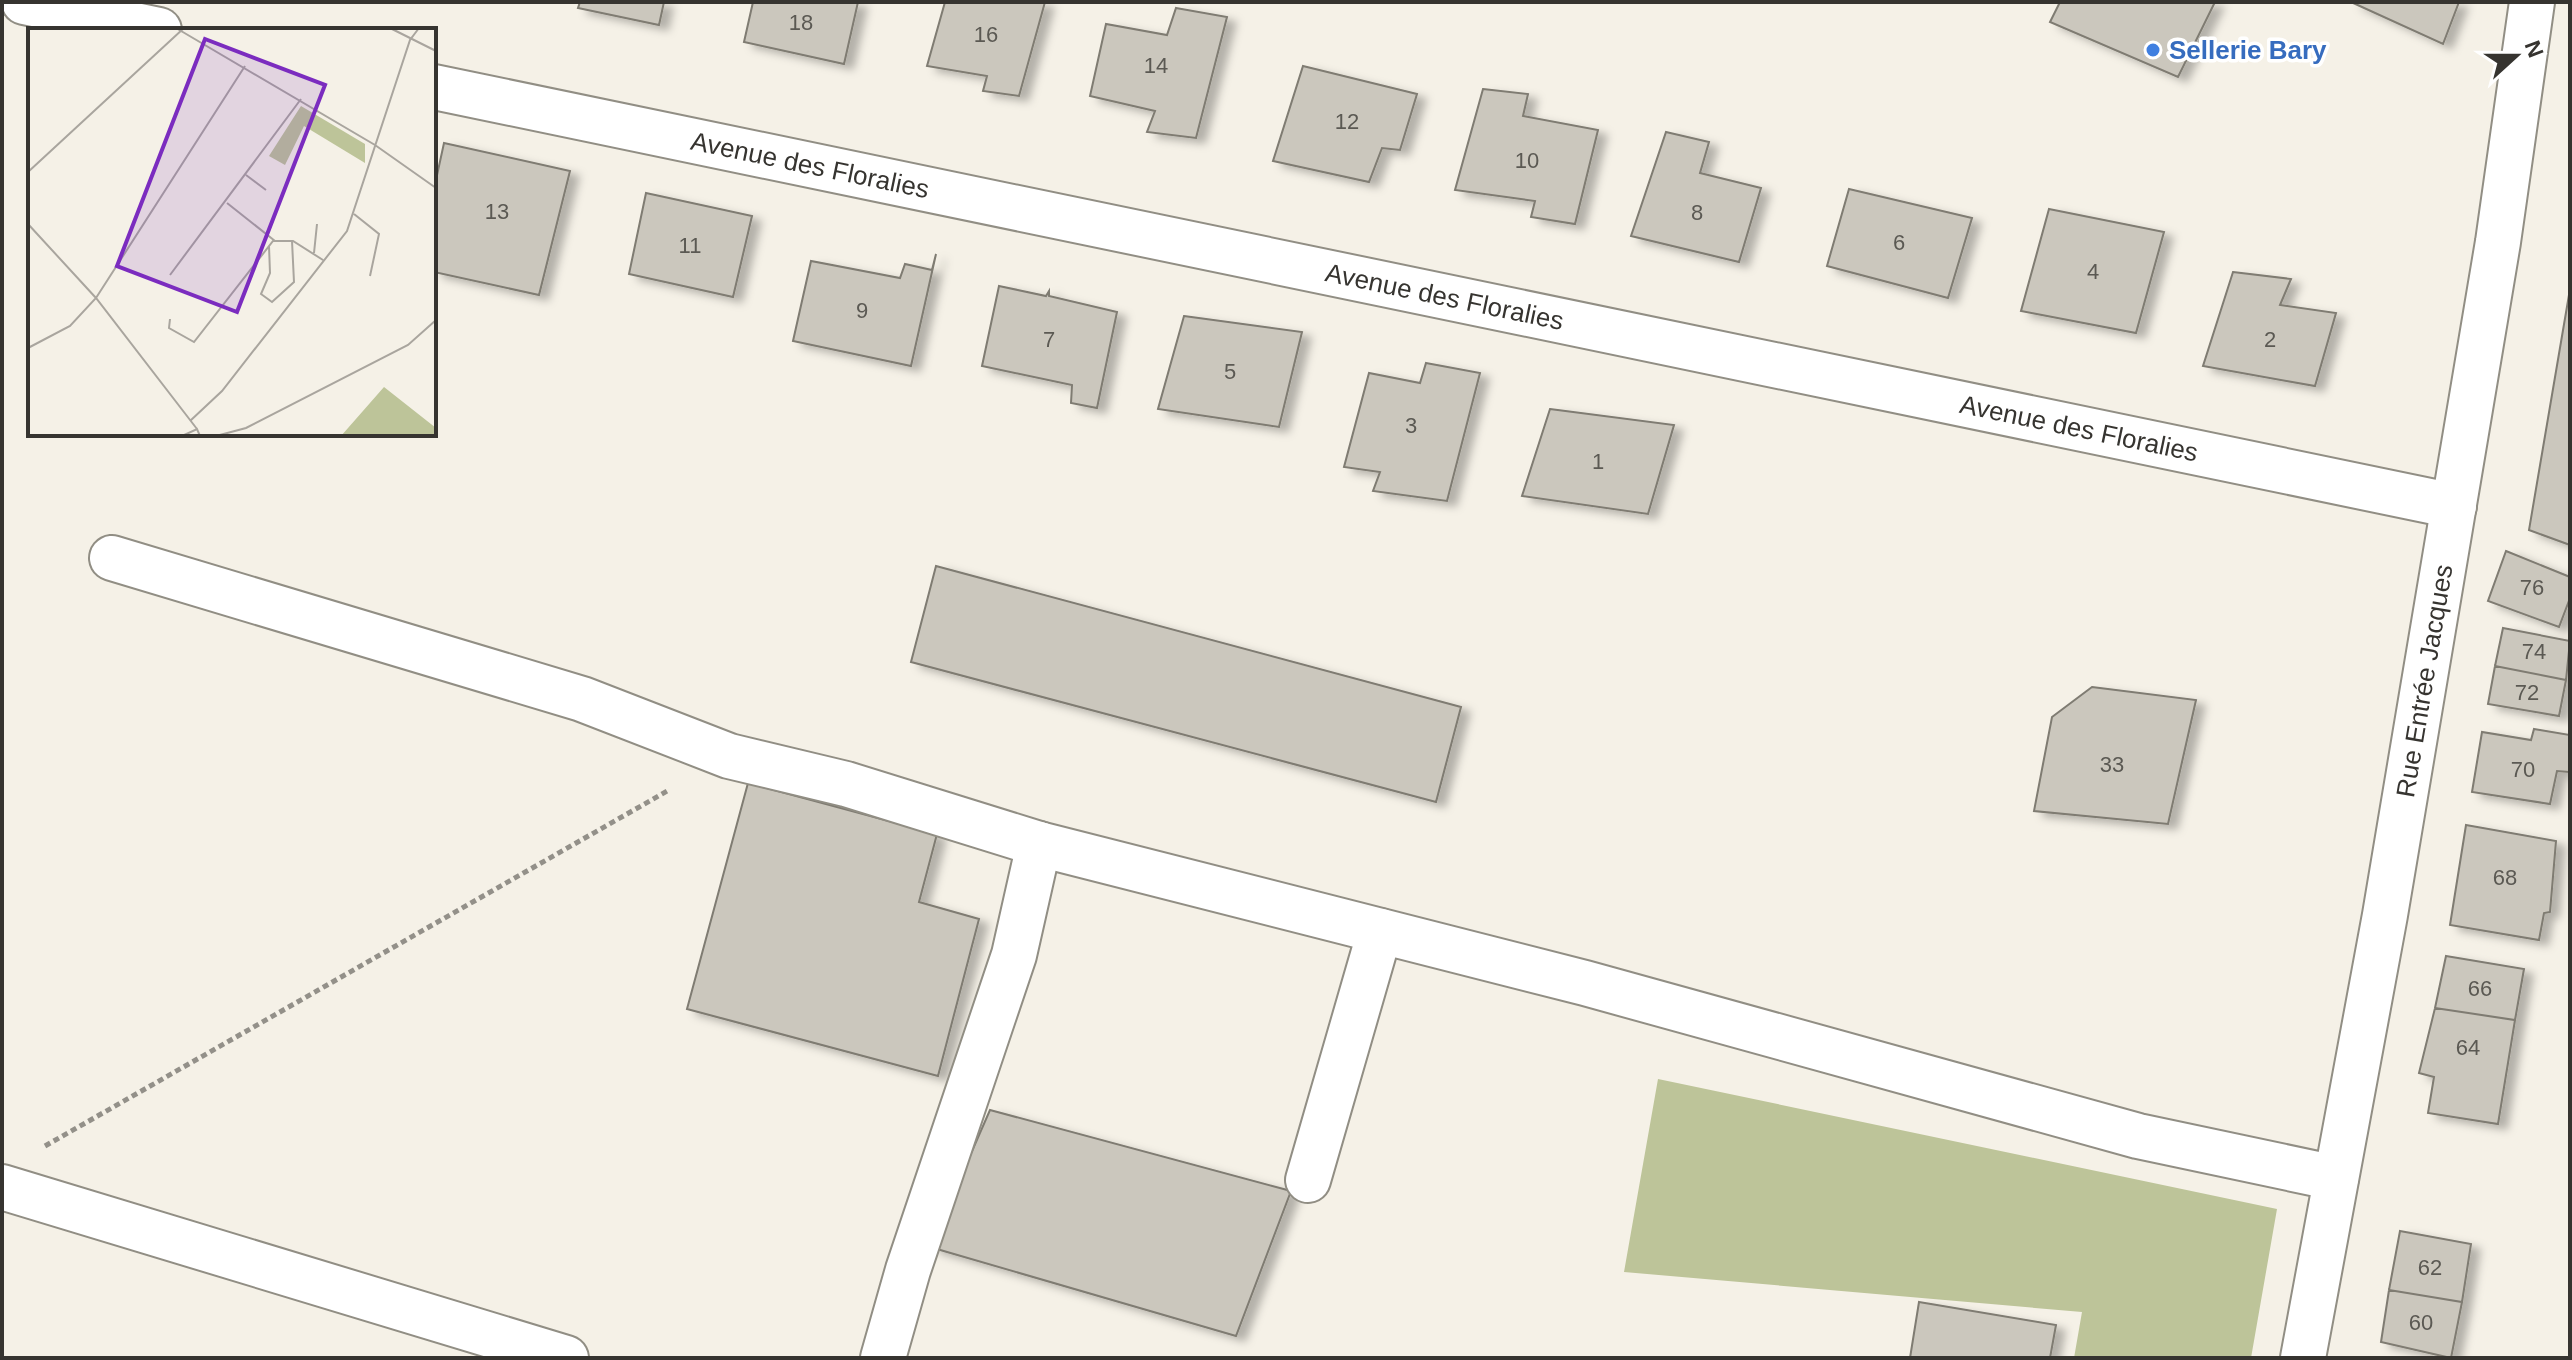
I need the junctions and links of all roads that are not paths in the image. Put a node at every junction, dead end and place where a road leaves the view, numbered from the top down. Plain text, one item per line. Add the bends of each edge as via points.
1 (24, 2) edge
2 (2532, 2) edge
3 (149, 28) edge
4 (436, 87) edge
5 (2454, 506) junction
6 (112, 558) dead end
7 (1039, 844) junction
8 (1380, 931) junction
9 (2336, 1178) junction
10 (1308, 1180) dead end
11 (2, 1187) edge
12 (566, 1358) edge
13 (883, 1358) edge
14 (2303, 1358) edge

1 - 3 street
2 - 5 street, Rue Entrée Jacques
4 - 5 street, Avenue des Floralies
5 - 9 street, Rue Entrée Jacques
6 - 7 street via 582,699 729,756 846,784
7 - 8 street
7 - 13 street via 1014,955
8 - 9 street via 2138,1136
8 - 10 street
9 - 14 street, Rue Entrée Jacques
11 - 12 street

